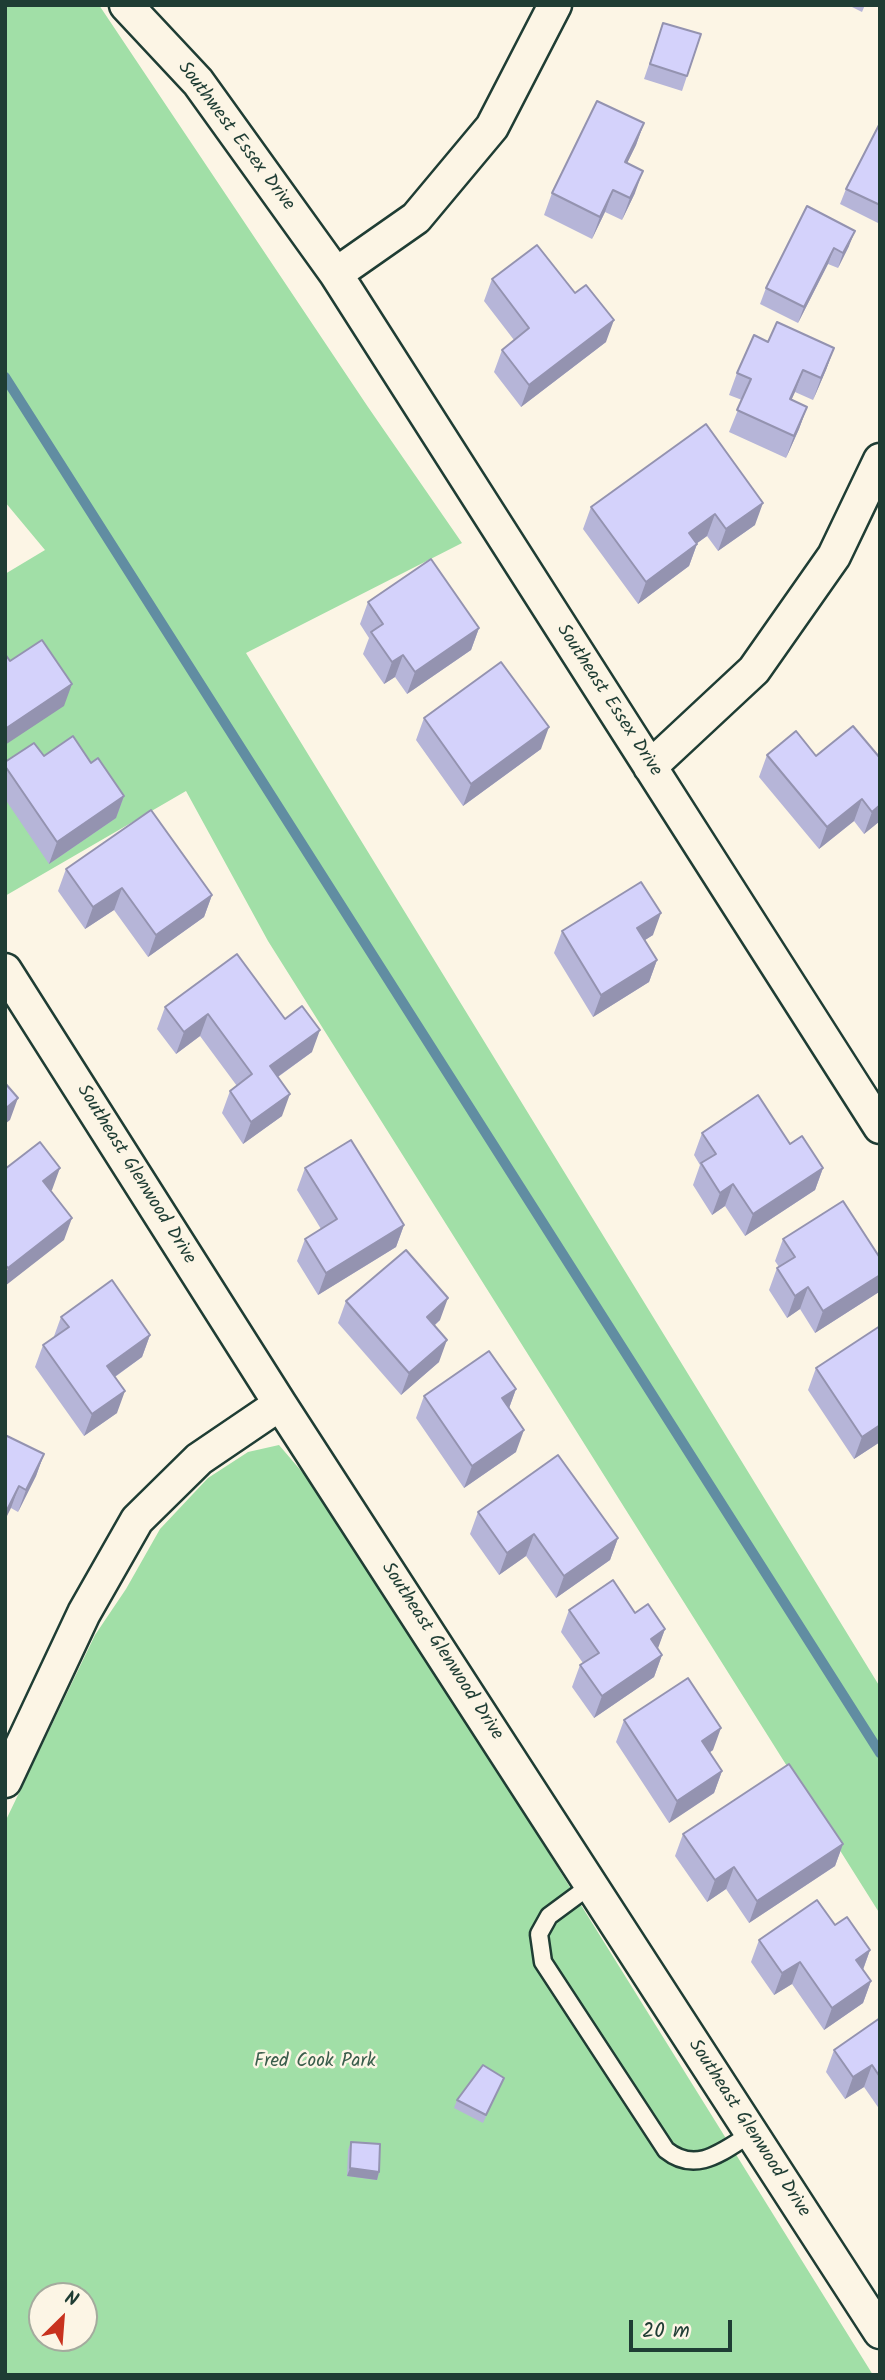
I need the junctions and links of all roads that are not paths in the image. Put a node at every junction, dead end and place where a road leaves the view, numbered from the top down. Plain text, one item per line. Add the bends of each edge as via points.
1 (126, 5) edge
2 (555, 5) edge
3 (336, 274) junction
4 (880, 460) edge
5 (650, 767) junction
6 (5, 971) edge
7 (880, 1127) edge
8 (280, 1404) junction
9 (5, 1781) edge
10 (591, 1885) junction
11 (751, 2133) junction
12 (880, 2332) edge

1 - 3 street, Southwest Essex Drive via 198,82
2 - 3 street via 492,127 416,218
3 - 5 street, Southeast Essex Drive
4 - 5 street via 834,556 754,670
5 - 7 street, Southeast Essex Drive
6 - 8 street, Southeast Glenwood Drive
8 - 9 street via 199,1459 137,1520 84,1613
8 - 10 street, Southeast Glenwood Drive
10 - 11 street, Southeast Glenwood Drive
10 - 11 lane via 549,1916 539,1934 543,1962 666,2150 677,2159 708,2159
11 - 12 street, Southeast Glenwood Drive

